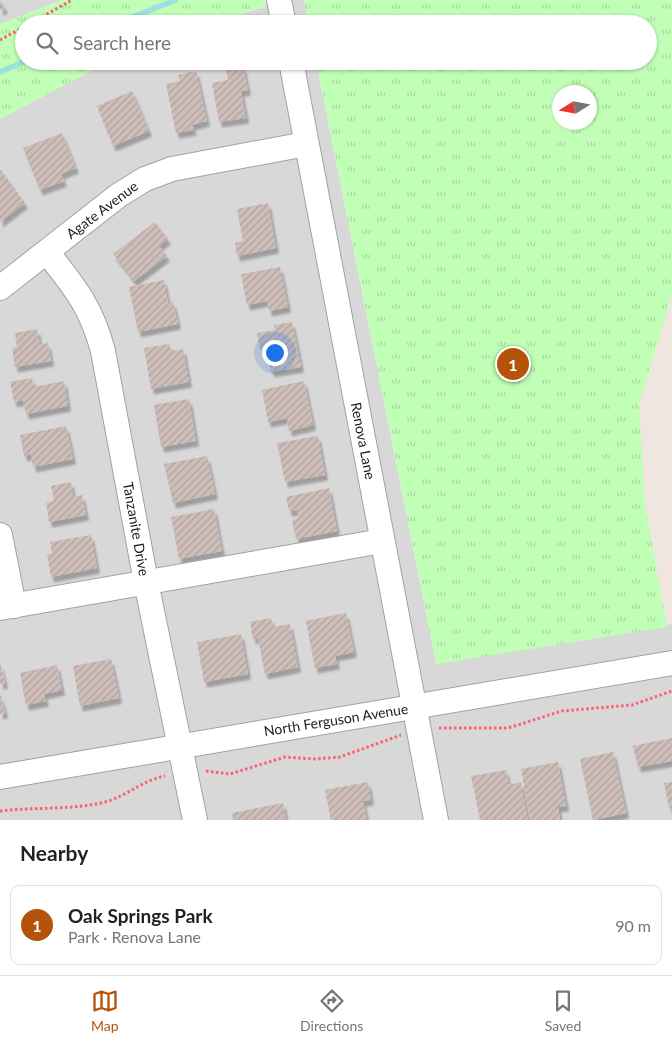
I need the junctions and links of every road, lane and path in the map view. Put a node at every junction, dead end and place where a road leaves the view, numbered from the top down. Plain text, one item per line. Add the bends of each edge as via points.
1 (72, 0) edge
2 (280, 0) edge
3 (45, 15) edge
4 (282, 15) edge
5 (15, 32) edge
6 (0, 40) edge
7 (293, 70) edge
8 (306, 144) junction
9 (47, 252) junction
10 (0, 288) edge
11 (0, 535) edge
12 (382, 541) junction
13 (146, 582) junction
14 (7, 607) edge
15 (672, 663) edge
16 (672, 691) edge
17 (415, 707) junction
18 (436, 728) dead end
19 (400, 735) dead end
20 (182, 746) junction
21 (200, 770) dead end
22 (0, 776) edge
23 (162, 776) dead end
24 (0, 810) edge
25 (195, 820) edge
26 (436, 820) edge

1 - 3 path
2 - 4 street
5 - 6 path
7 - 8 street, Renova Lane
8 - 9 street, Agate Avenue via 161,172 134,184
8 - 12 street, Renova Lane
9 - 10 street, Agate Avenue
9 - 13 street, Tanzanite Drive via 85,301 98,333
11 - 14 street
12 - 13 street
12 - 17 street, Renova Lane
13 - 14 street
13 - 20 street, Tanzanite Drive
15 - 17 street, North Ferguson Avenue
16 - 18 path via 632,705 562,710 508,728
17 - 20 street, North Ferguson Avenue
17 - 26 street, Renova Lane
19 - 21 path via 340,756 314,759 286,757 230,774
20 - 22 street, North Ferguson Avenue
20 - 25 street, Tanzanite Drive
23 - 24 path via 149,780 130,793 101,803

